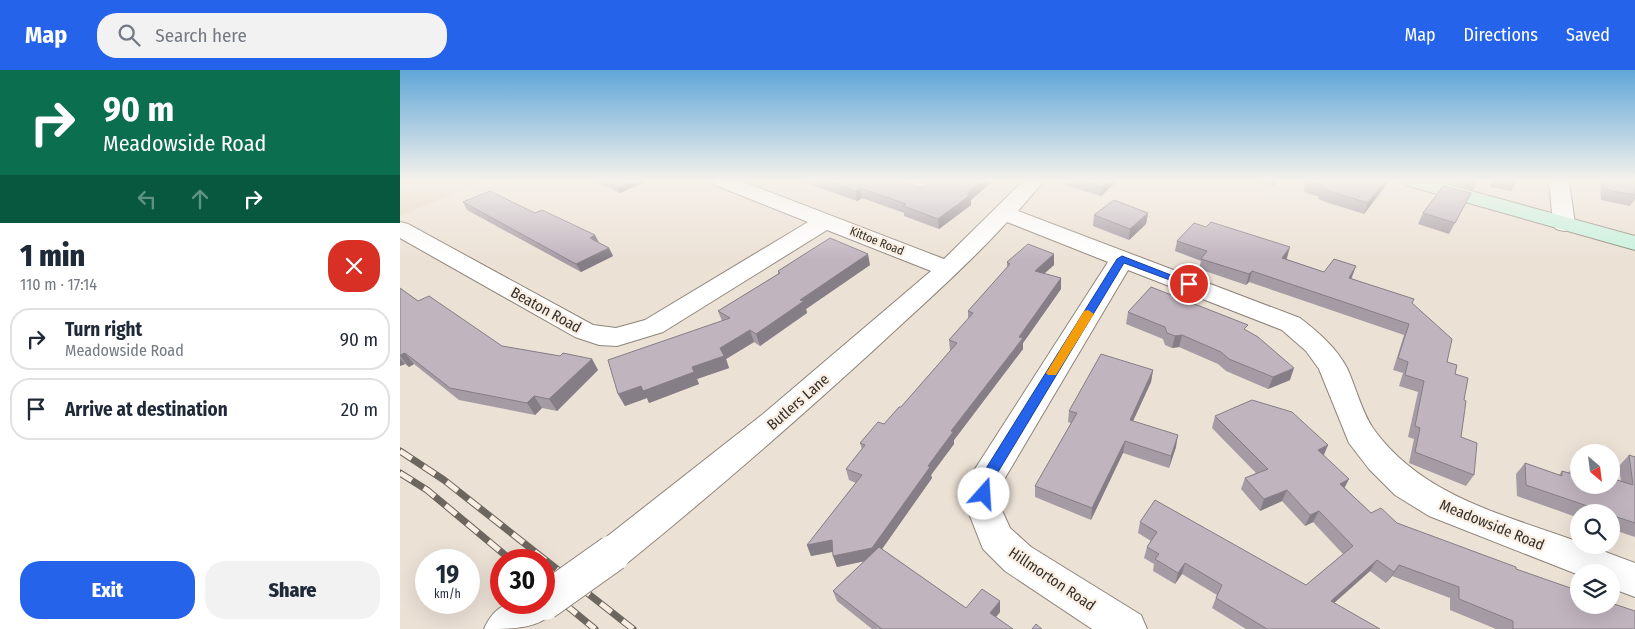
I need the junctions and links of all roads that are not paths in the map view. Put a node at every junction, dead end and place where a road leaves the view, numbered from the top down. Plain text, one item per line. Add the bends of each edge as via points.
1 (790, 207) edge
2 (1011, 207) edge
3 (1504, 207) edge
4 (1562, 207) edge
5 (1005, 214) junction
6 (826, 221) junction
7 (1564, 224) junction
8 (400, 229) edge
9 (1635, 243) edge
10 (1122, 259) junction
11 (948, 270) junction
12 (1635, 580) edge
13 (555, 594) edge
14 (1127, 629) edge

1 - 6 street, Kittoe Road
2 - 5 street, Butlers Lane
3 - 7 street
4 - 7 street
5 - 10 street, Meadowside Road
5 - 11 street, Butlers Lane
6 - 8 street, Beaton Road via 668,319 617,337 584,331
6 - 11 street, Kittoe Road
7 - 9 street
10 - 12 street, Meadowside Road via 1292,324 1316,345 1332,366 1360,435 1380,460 1407,485 1441,506
10 - 14 street, Hillmorton Road via 985,482 982,506 996,538 1018,559
11 - 13 street, Butlers Lane, bridge via 701,484

